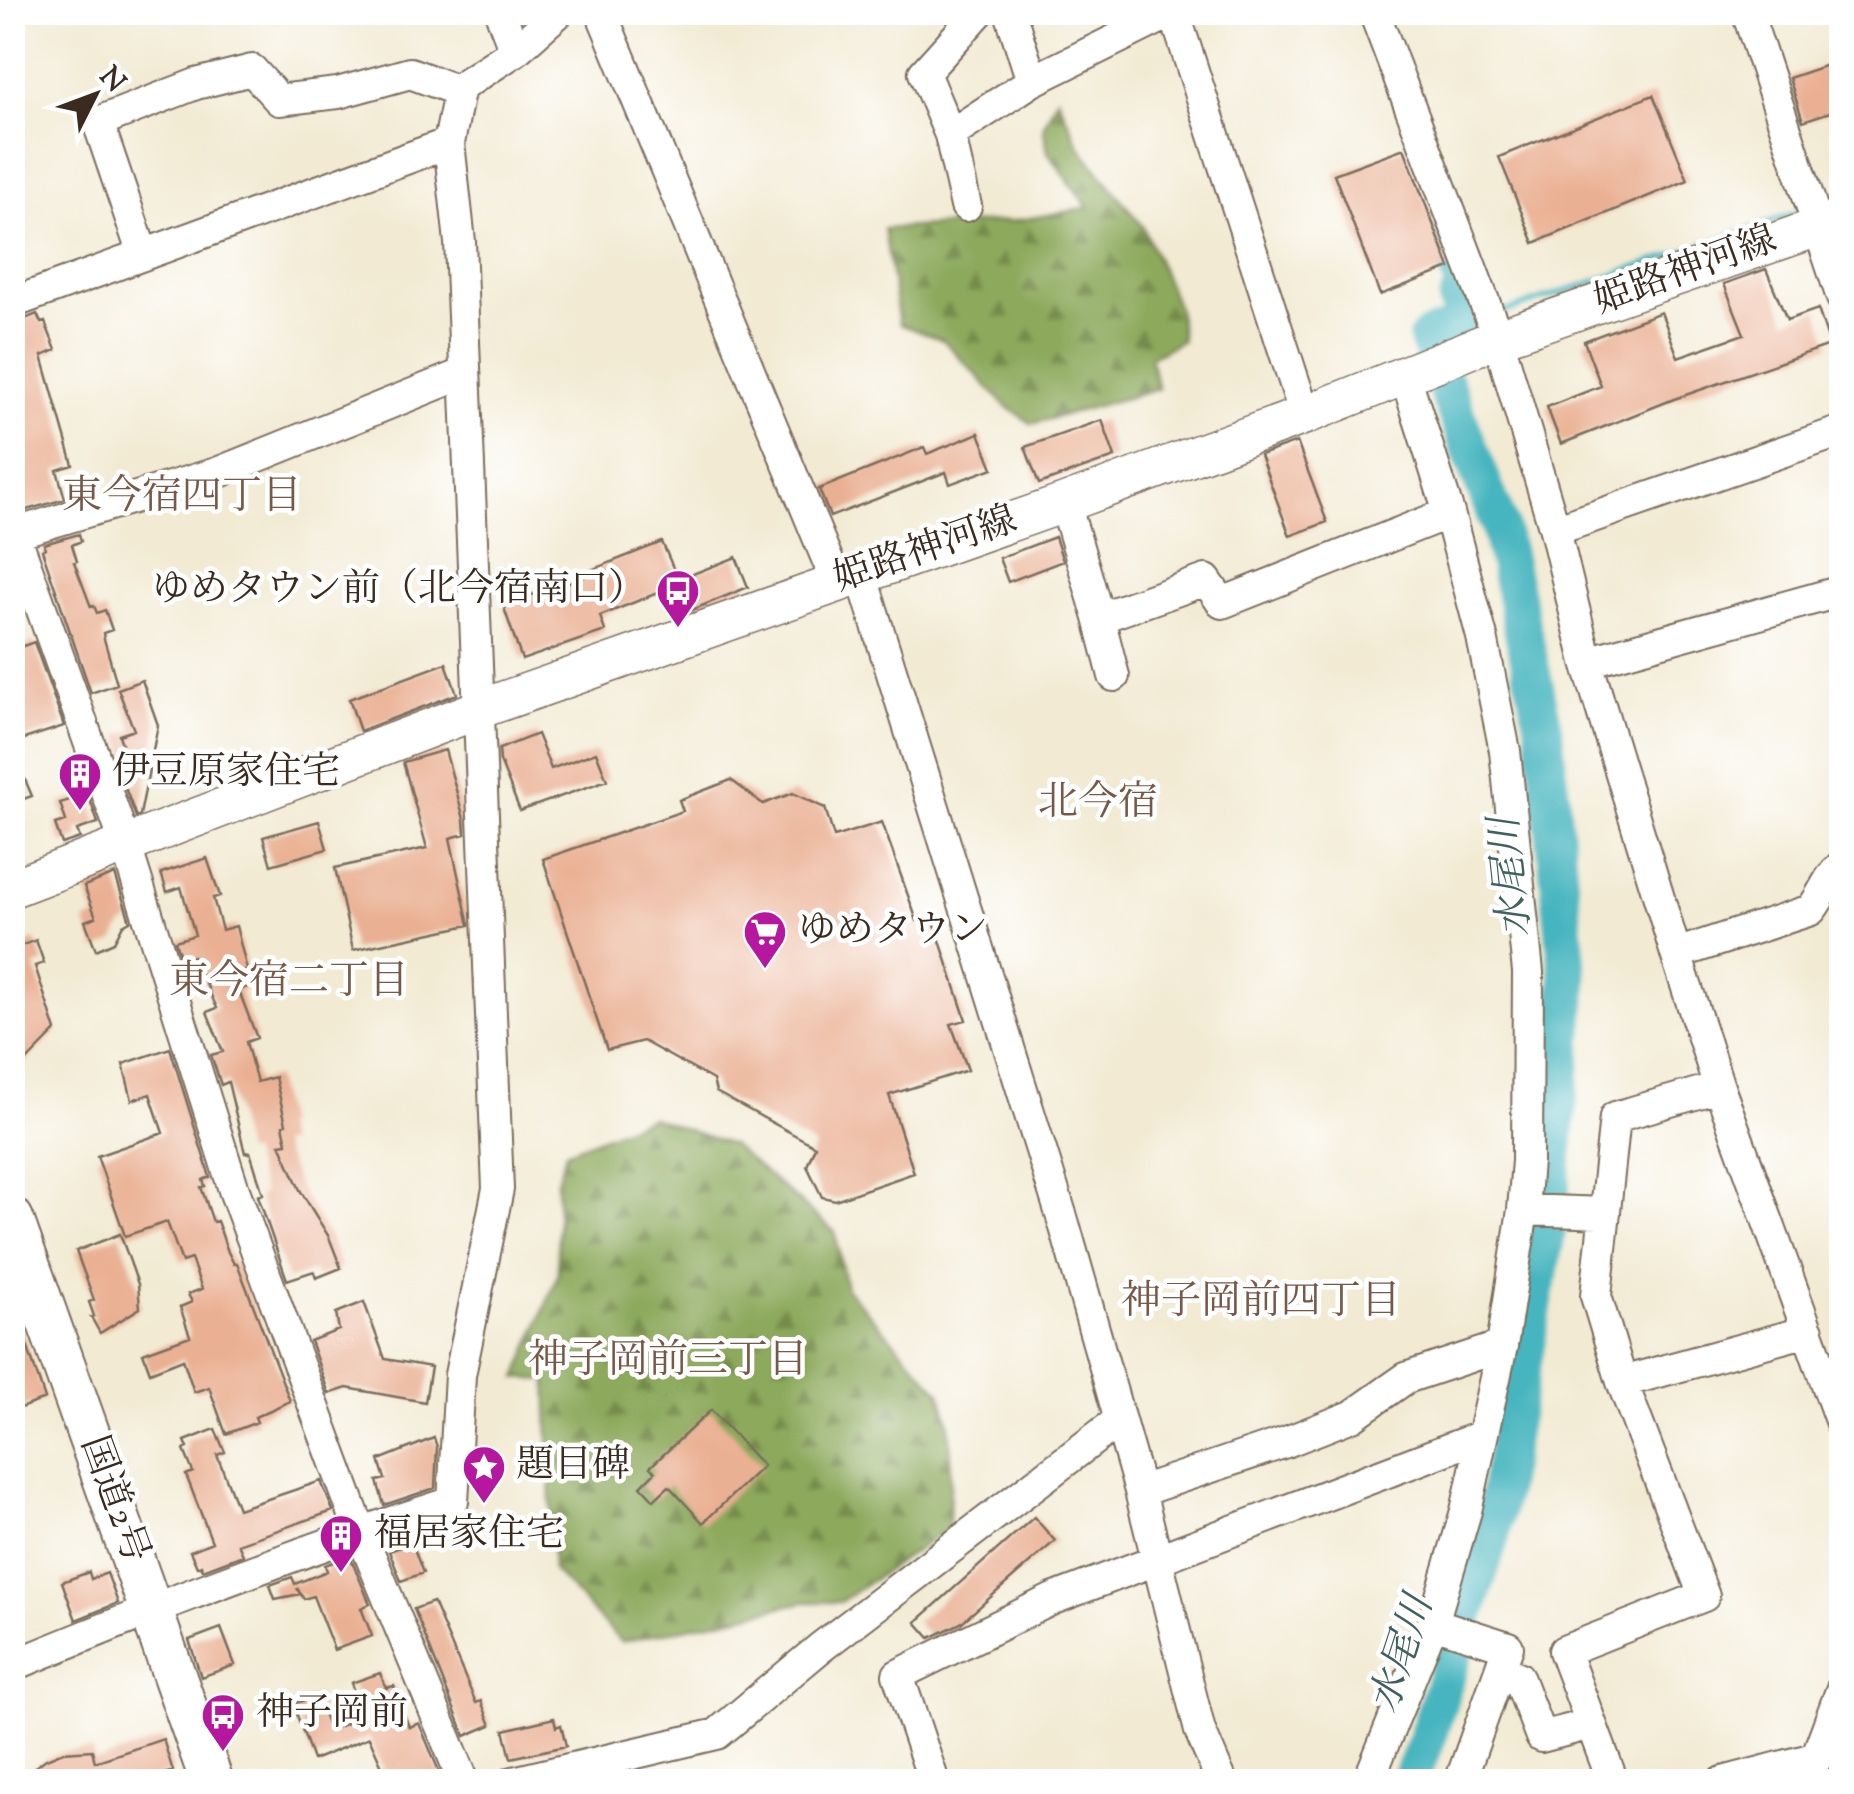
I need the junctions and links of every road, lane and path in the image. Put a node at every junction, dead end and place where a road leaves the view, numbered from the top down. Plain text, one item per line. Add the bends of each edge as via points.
1 (500, 12) edge
2 (559, 12) edge
3 (601, 12) edge
4 (979, 12) edge
5 (1010, 12) edge
6 (1173, 12) edge
7 (1374, 12) edge
8 (1746, 12) edge
9 (515, 51) junction
10 (1032, 80) junction
11 (459, 91) junction
12 (950, 135) junction
13 (449, 143) junction
14 (966, 206) dead end
15 (1829, 222) edge
16 (143, 255) junction
17 (1842, 298) edge
18 (12, 303) edge
19 (1492, 341) junction
20 (465, 373) junction
21 (1409, 374) junction
22 (1305, 416) junction
23 (1842, 431) edge
24 (1065, 503) junction
25 (1449, 513) junction
26 (1556, 530) junction
27 (13, 531) edge
28 (849, 578) junction
29 (1842, 591) edge
30 (1098, 618) junction
31 (1588, 662) junction
32 (1114, 676) dead end
33 (477, 710) junction
34 (125, 843) junction
35 (1842, 865) edge
36 (12, 888) edge
37 (1676, 954) junction
38 (1718, 1087) junction
39 (1524, 1210) junction
40 (1605, 1212) junction
41 (13, 1221) edge
42 (1808, 1330) junction
43 (1502, 1346) junction
44 (1622, 1382) junction
45 (1118, 1421) junction
46 (1842, 1426) edge
47 (1482, 1436) junction
48 (1140, 1490) junction
49 (360, 1531) junction
50 (1155, 1560) junction
51 (152, 1608) junction
52 (1433, 1623) junction
53 (1504, 1659) junction
54 (12, 1666) edge
55 (1842, 1688) edge
56 (1591, 1724) junction
57 (1812, 1769) edge
58 (212, 1782) edge
59 (464, 1782) edge
60 (513, 1782) edge
61 (934, 1782) edge
62 (1222, 1782) edge
63 (1368, 1782) edge
64 (1460, 1782) edge
65 (1613, 1782) edge
66 (1724, 1782) edge

1 - 9 street
2 - 9 street
3 - 28 street
4 - 12 street via 924,73
5 - 10 street
6 - 10 street
6 - 22 street
7 - 19 street
8 - 15 street
9 - 11 street
10 - 12 street
11 - 13 street
11 - 16 street via 410,73 280,100 252,70 98,122
12 - 14 street
13 - 16 street
13 - 20 street
15 - 17 street
15 - 19 main road, 姫路神河線
16 - 18 street
19 - 21 main road, 姫路神河線
19 - 26 street
20 - 27 street via 217,473
20 - 33 street
21 - 22 main road, 姫路神河線
21 - 25 street
22 - 24 main road, 姫路神河線
23 - 26 street
24 - 28 main road, 姫路神河線
24 - 30 street
25 - 30 street via 1222,603 1206,580
25 - 39 street via 1505,751 1528,972
26 - 31 street
27 - 34 street
28 - 33 main road, 姫路神河線
28 - 45 street via 1065,1227
29 - 31 street
30 - 32 street
31 - 37 street
33 - 34 main road, 姫路神河線
33 - 49 street via 498,1190 460,1375 453,1502
34 - 36 main road, 姫路神河線
34 - 49 street via 234,1190
35 - 37 street via 1811,910
37 - 38 street
38 - 40 street via 1614,1117
38 - 42 street
39 - 40 street
39 - 43 street
40 - 44 street via 1596,1296
41 - 51 highway, 国道2号
42 - 44 street
42 - 46 street
43 - 47 street
43 - 48 street via 1406,1378 1352,1416
44 - 56 street via 1704,1596 1564,1651
45 - 48 street
45 - 60 street via 717,1734
47 - 50 street
47 - 52 street
48 - 50 street
49 - 51 street
49 - 59 street
50 - 61 street via 1052,1599 898,1676
50 - 62 street via 1200,1731
51 - 54 street
51 - 58 highway, 国道2号
52 - 53 street
52 - 63 street
53 - 56 street via 1541,1737
53 - 64 street
55 - 57 street
56 - 65 street
57 - 66 street

